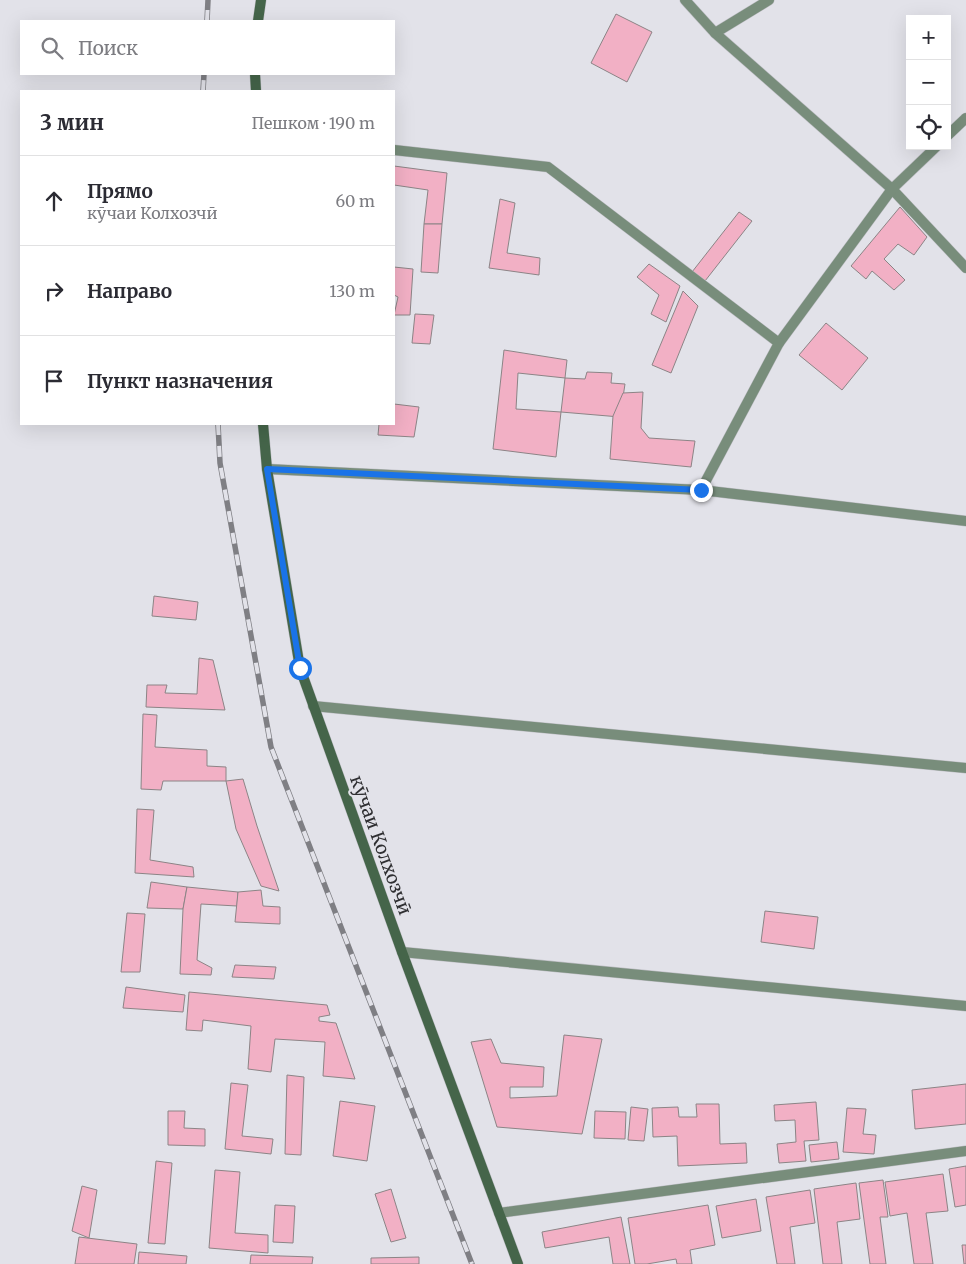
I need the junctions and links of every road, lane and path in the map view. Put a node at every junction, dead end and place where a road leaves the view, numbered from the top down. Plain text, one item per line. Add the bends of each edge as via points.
1 (261, 0) edge
2 (685, 0) edge
3 (769, 0) edge
4 (258, 20) edge
5 (715, 33) junction
6 (255, 75) edge
7 (256, 90) edge
8 (966, 118) edge
9 (951, 132) edge
10 (395, 150) edge
11 (932, 150) edge
12 (892, 189) junction
13 (966, 268) edge
14 (779, 343) junction
15 (262, 425) edge
16 (267, 469) junction
17 (701, 490) junction
18 (966, 521) edge
19 (313, 706) junction
20 (966, 768) edge
21 (402, 952) junction
22 (966, 1006) edge
23 (966, 1151) edge
24 (499, 1213) junction
25 (518, 1264) edge

1 - 4 main road
2 - 5 street
3 - 5 street
5 - 12 street
6 - 7 main road
8 - 9 street
10 - 14 street via 548,167
11 - 12 street
12 - 13 street
12 - 14 street
14 - 17 street
15 - 16 main road, кӯчаи Колхозчӣ
16 - 17 street
16 - 19 main road, кӯчаи Колхозчӣ via 300,668
17 - 18 street
19 - 20 street
19 - 21 main road, кӯчаи Колхозчӣ
21 - 22 street
21 - 24 main road, кӯчаи Колхозчӣ
23 - 24 street
24 - 25 main road, кӯчаи Колхозчӣ

